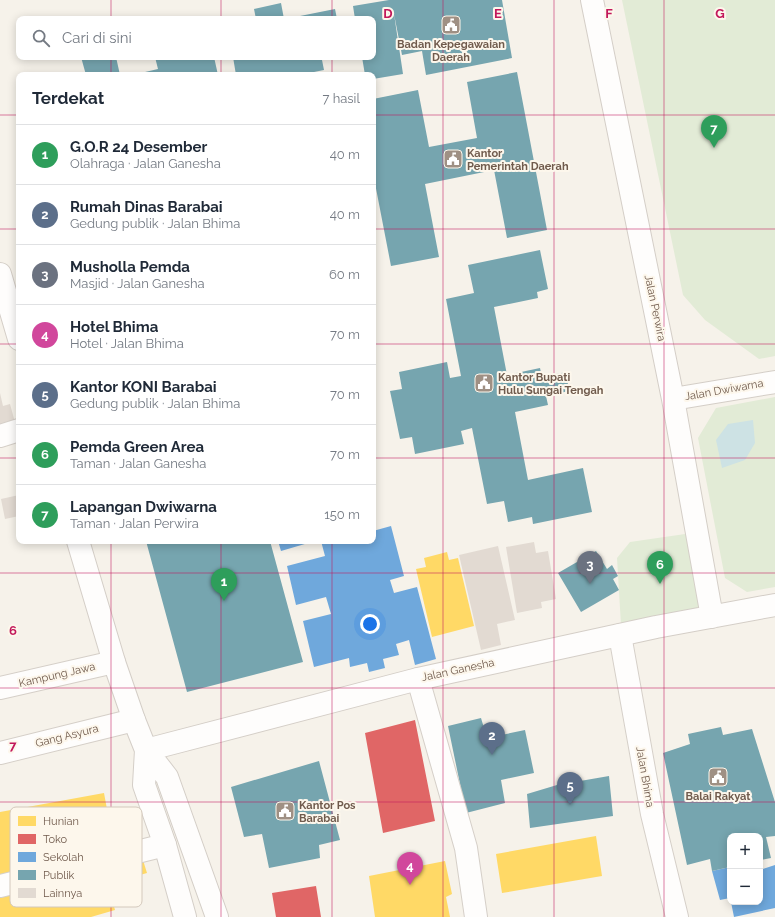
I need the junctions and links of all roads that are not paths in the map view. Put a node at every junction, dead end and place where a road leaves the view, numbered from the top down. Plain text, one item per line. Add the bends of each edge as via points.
1 (592, 0) edge
2 (0, 274) edge
3 (16, 329) edge
4 (775, 382) edge
5 (673, 399) junction
6 (16, 431) edge
7 (0, 436) edge
8 (79, 544) edge
9 (775, 604) edge
10 (712, 617) junction
11 (620, 635) junction
12 (114, 662) junction
13 (418, 679) junction
14 (0, 688) edge
15 (134, 720) junction
16 (146, 750) junction
17 (0, 753) edge
18 (165, 845) junction
19 (142, 851) edge
20 (10, 884) edge
21 (0, 886) edge
22 (185, 917) edge
23 (217, 917) edge
24 (476, 917) edge
25 (677, 917) edge

1 - 5 street, Jalan Perwira
2 - 3 street
4 - 5 street, Jalan Dwiwarna
5 - 10 street, Jalan Perwira
6 - 7 street
8 - 12 street
9 - 10 street, Jalan Ganesha
10 - 11 street, Jalan Ganesha
11 - 13 street, Jalan Ganesha
11 - 25 street, Jalan Bhima via 652,814
12 - 14 street, Kampung Jawa
12 - 15 street
13 - 16 street, Jalan Ganesha
13 - 24 street via 466,848
15 - 16 street
15 - 17 street, Gang Asyura
16 - 18 street via 144,785
16 - 23 street via 167,778
18 - 19 street
18 - 22 street
20 - 21 street

